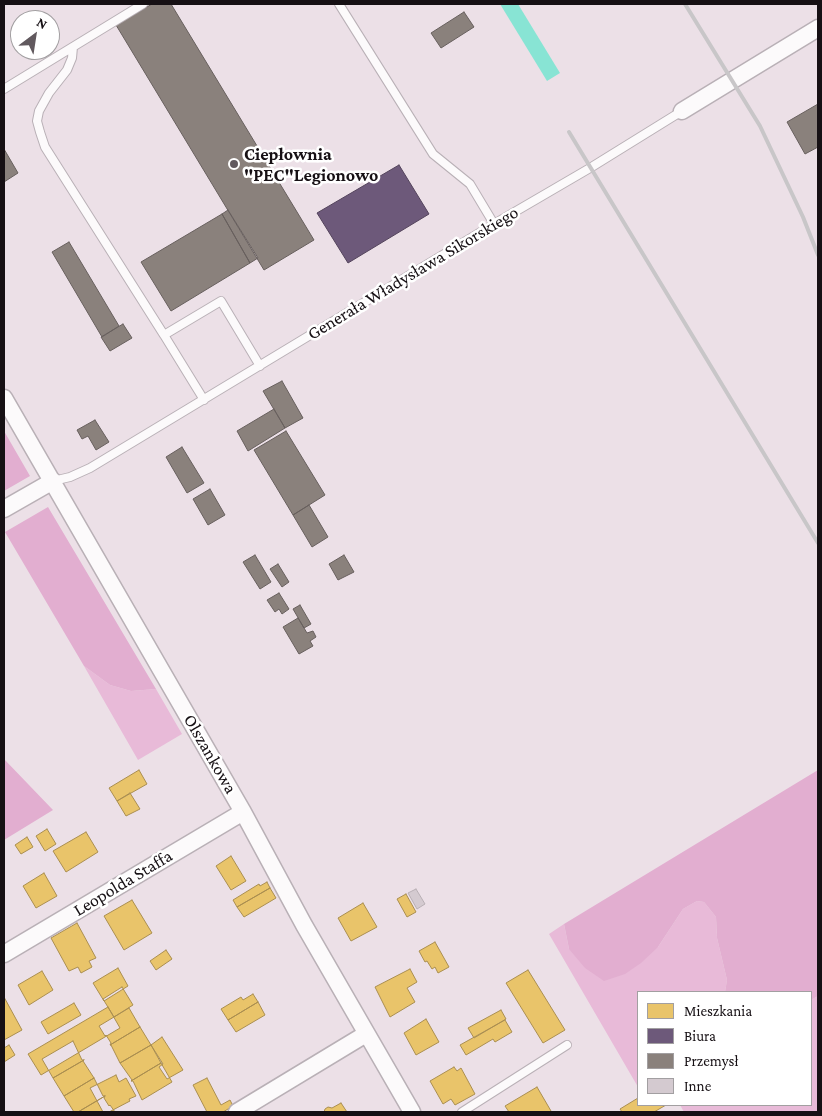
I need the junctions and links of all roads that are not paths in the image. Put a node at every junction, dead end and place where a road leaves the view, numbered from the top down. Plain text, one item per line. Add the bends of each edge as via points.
1 (143, 4) edge
2 (339, 4) edge
3 (818, 28) edge
4 (73, 47) junction
5 (4, 89) edge
6 (682, 111) joint
7 (494, 224) junction
8 (164, 335) junction
9 (260, 366) junction
10 (4, 398) edge
11 (204, 400) junction
12 (53, 481) junction
13 (4, 510) edge
14 (243, 812) junction
15 (4, 954) edge
16 (366, 1034) junction
17 (567, 1045) dead end
18 (237, 1112) edge
19 (412, 1112) edge
20 (462, 1112) edge

1 - 4 lane
2 - 7 lane via 433,154 470,184
3 - 6 street, Generała Władysława Sikorskiego
4 - 5 lane
4 - 8 lane via 67,70 39,111 40,132 45,147
6 - 7 lane, Generała Władysława Sikorskiego
7 - 9 lane, Generała Władysława Sikorskiego
8 - 9 lane via 221,301
8 - 11 lane
9 - 11 lane, Generała Władysława Sikorskiego
10 - 12 street, Olszankowa
11 - 12 lane, Generała Władysława Sikorskiego via 90,468
12 - 13 street, Generała Władysława Sikorskiego
12 - 14 street, Olszankowa
14 - 15 street, Leopolda Staffa
14 - 16 street, Olszankowa
16 - 18 street
16 - 19 street, Olszankowa
17 - 20 lane

